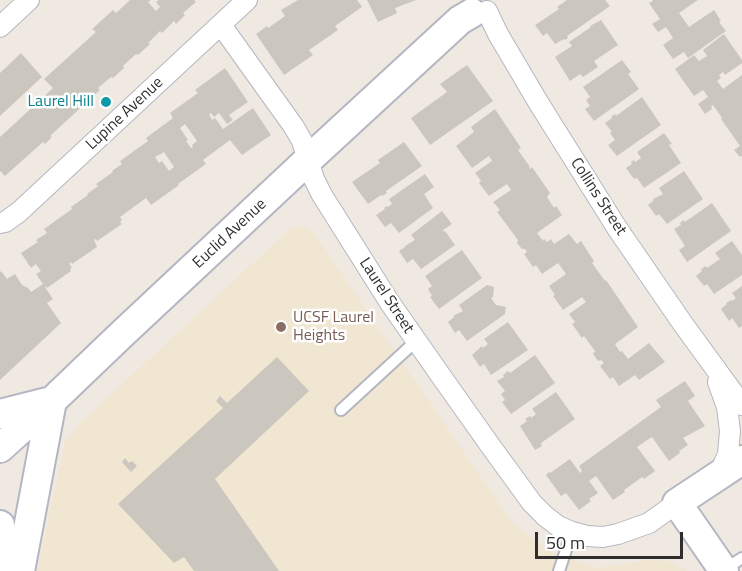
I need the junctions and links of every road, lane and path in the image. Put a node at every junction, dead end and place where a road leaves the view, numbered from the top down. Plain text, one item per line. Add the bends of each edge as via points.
1 (29, 0) edge
2 (247, 0) edge
3 (479, 10) edge
4 (221, 25) junction
5 (0, 27) edge
6 (308, 160) junction
7 (0, 223) edge
8 (416, 341) junction
9 (706, 356) junction
10 (52, 401) junction
11 (742, 405) edge
12 (341, 410) dead end
13 (0, 414) edge
14 (0, 448) edge
15 (730, 467) edge
16 (677, 503) junction
17 (0, 525) edge
18 (580, 534) junction
19 (742, 558) edge
20 (3, 571) edge
21 (20, 571) edge
22 (559, 571) edge
23 (724, 571) edge

1 - 5 street
2 - 4 street, Lupine Avenue
3 - 6 street, Euclid Avenue
3 - 9 street, Collins Street via 612,219
4 - 6 street, Laurel Street via 294,127
4 - 7 street, Lupine Avenue via 19,212
6 - 8 street, Laurel Street via 322,195
6 - 10 street, Euclid Avenue
8 - 12 lane
8 - 18 street, Laurel Street via 532,503 558,526
9 - 11 street, Collins Street
9 - 15 street, Collins Street via 729,419
10 - 13 street
10 - 14 street, Euclid Avenue
10 - 21 street
15 - 16 street
16 - 18 street via 633,530 603,537
16 - 23 street
17 - 20 street
18 - 22 lane
19 - 23 lane

